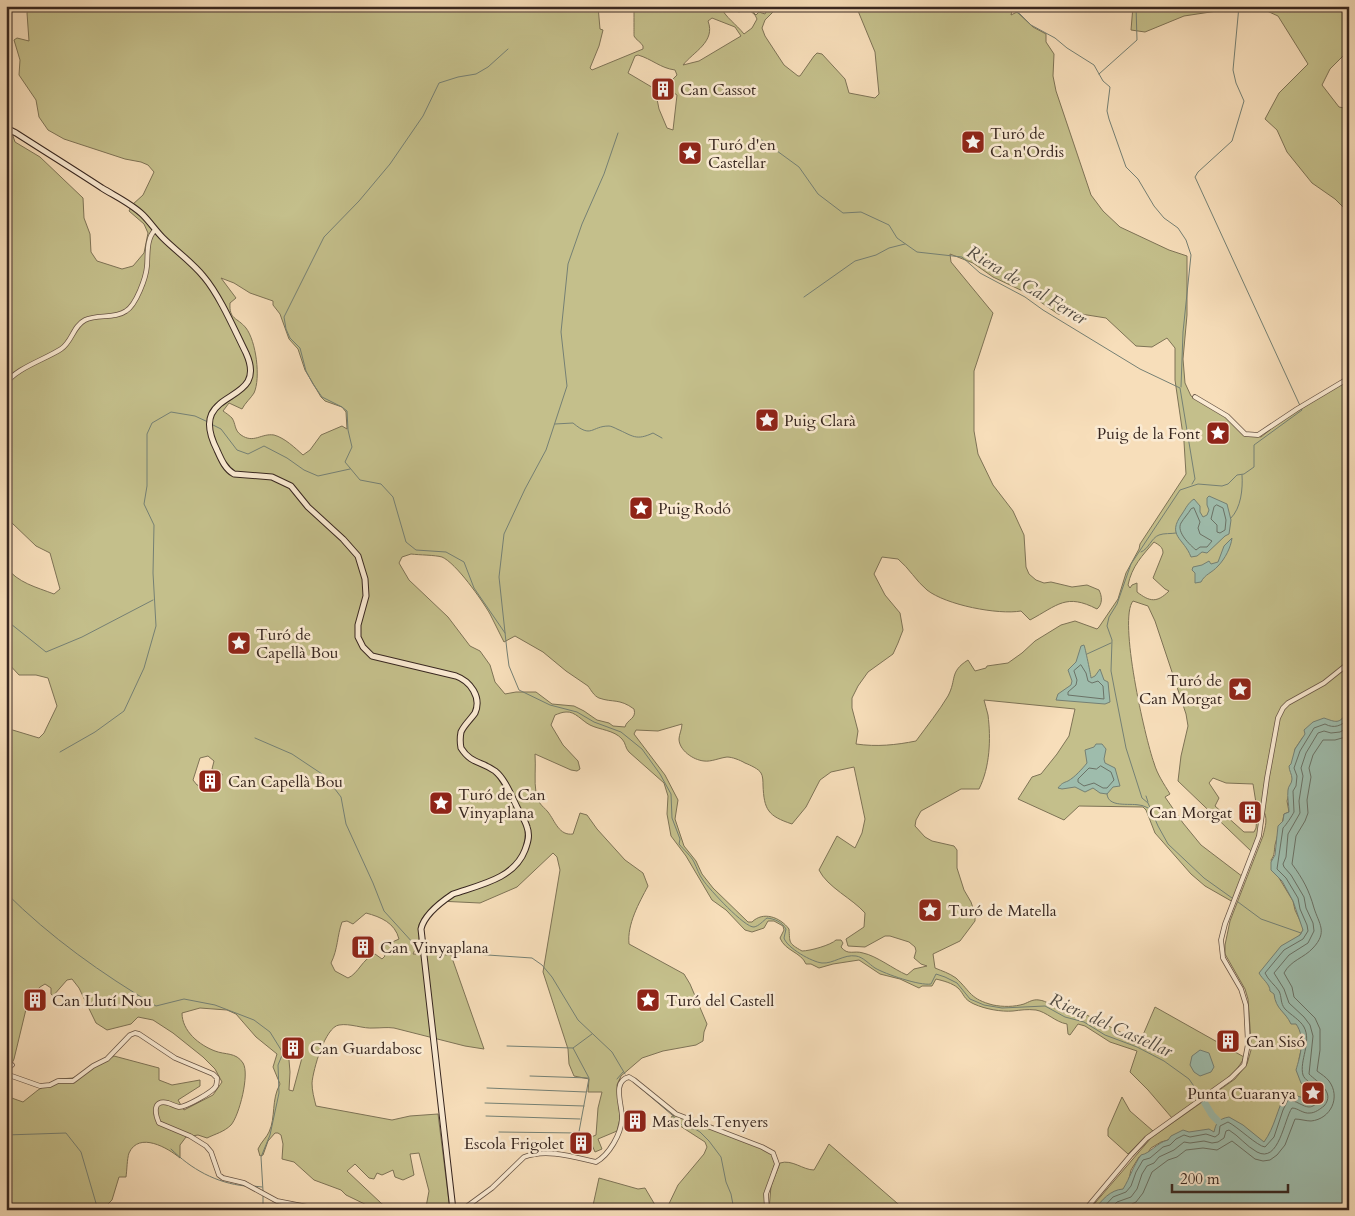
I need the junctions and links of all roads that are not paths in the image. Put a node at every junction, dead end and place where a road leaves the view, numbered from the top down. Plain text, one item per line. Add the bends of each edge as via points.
1 (6, 128) edge
2 (155, 230) junction
3 (1349, 378) edge
4 (6, 384) edge
5 (1195, 397) dead end
6 (1349, 663) edge
7 (12, 1065) dead end
8 (6, 1070) edge
9 (6, 1074) edge
10 (323, 1210) edge
11 (453, 1210) edge
12 (462, 1210) edge
13 (767, 1210) edge
14 (1085, 1210) edge

1 - 2 main road via 143,215
2 - 4 street via 149,242 144,279 128,311 80,323 63,348 18,371
2 - 11 main road via 204,277 250,365 244,387 218,405 209,418 208,429 224,465 234,474 272,477 291,486 308,508 358,556 366,596 358,636 362,647 372,656 456,676 469,684 478,706 461,732 461,748 471,760 495,771 506,785 527,828 524,852 511,871 453,894 426,918 421,929
3 - 5 street via 1258,435 1245,434 1227,416
6 - 14 street via 1324,683 1288,703 1278,718 1259,836 1221,940 1223,958 1245,996 1248,1052 1244,1065 1147,1138
7 - 8 street
9 - 10 street via 40,1086 73,1081 107,1059 130,1035 139,1034 175,1058 217,1078 216,1087 185,1106 165,1102 156,1105 155,1116 159,1123 206,1146 223,1178 244,1183 277,1201
12 - 13 street via 492,1188 524,1157 557,1154 596,1162 602,1159 619,1130 622,1119 619,1088 629,1077 676,1114 773,1153 777,1164 766,1194

